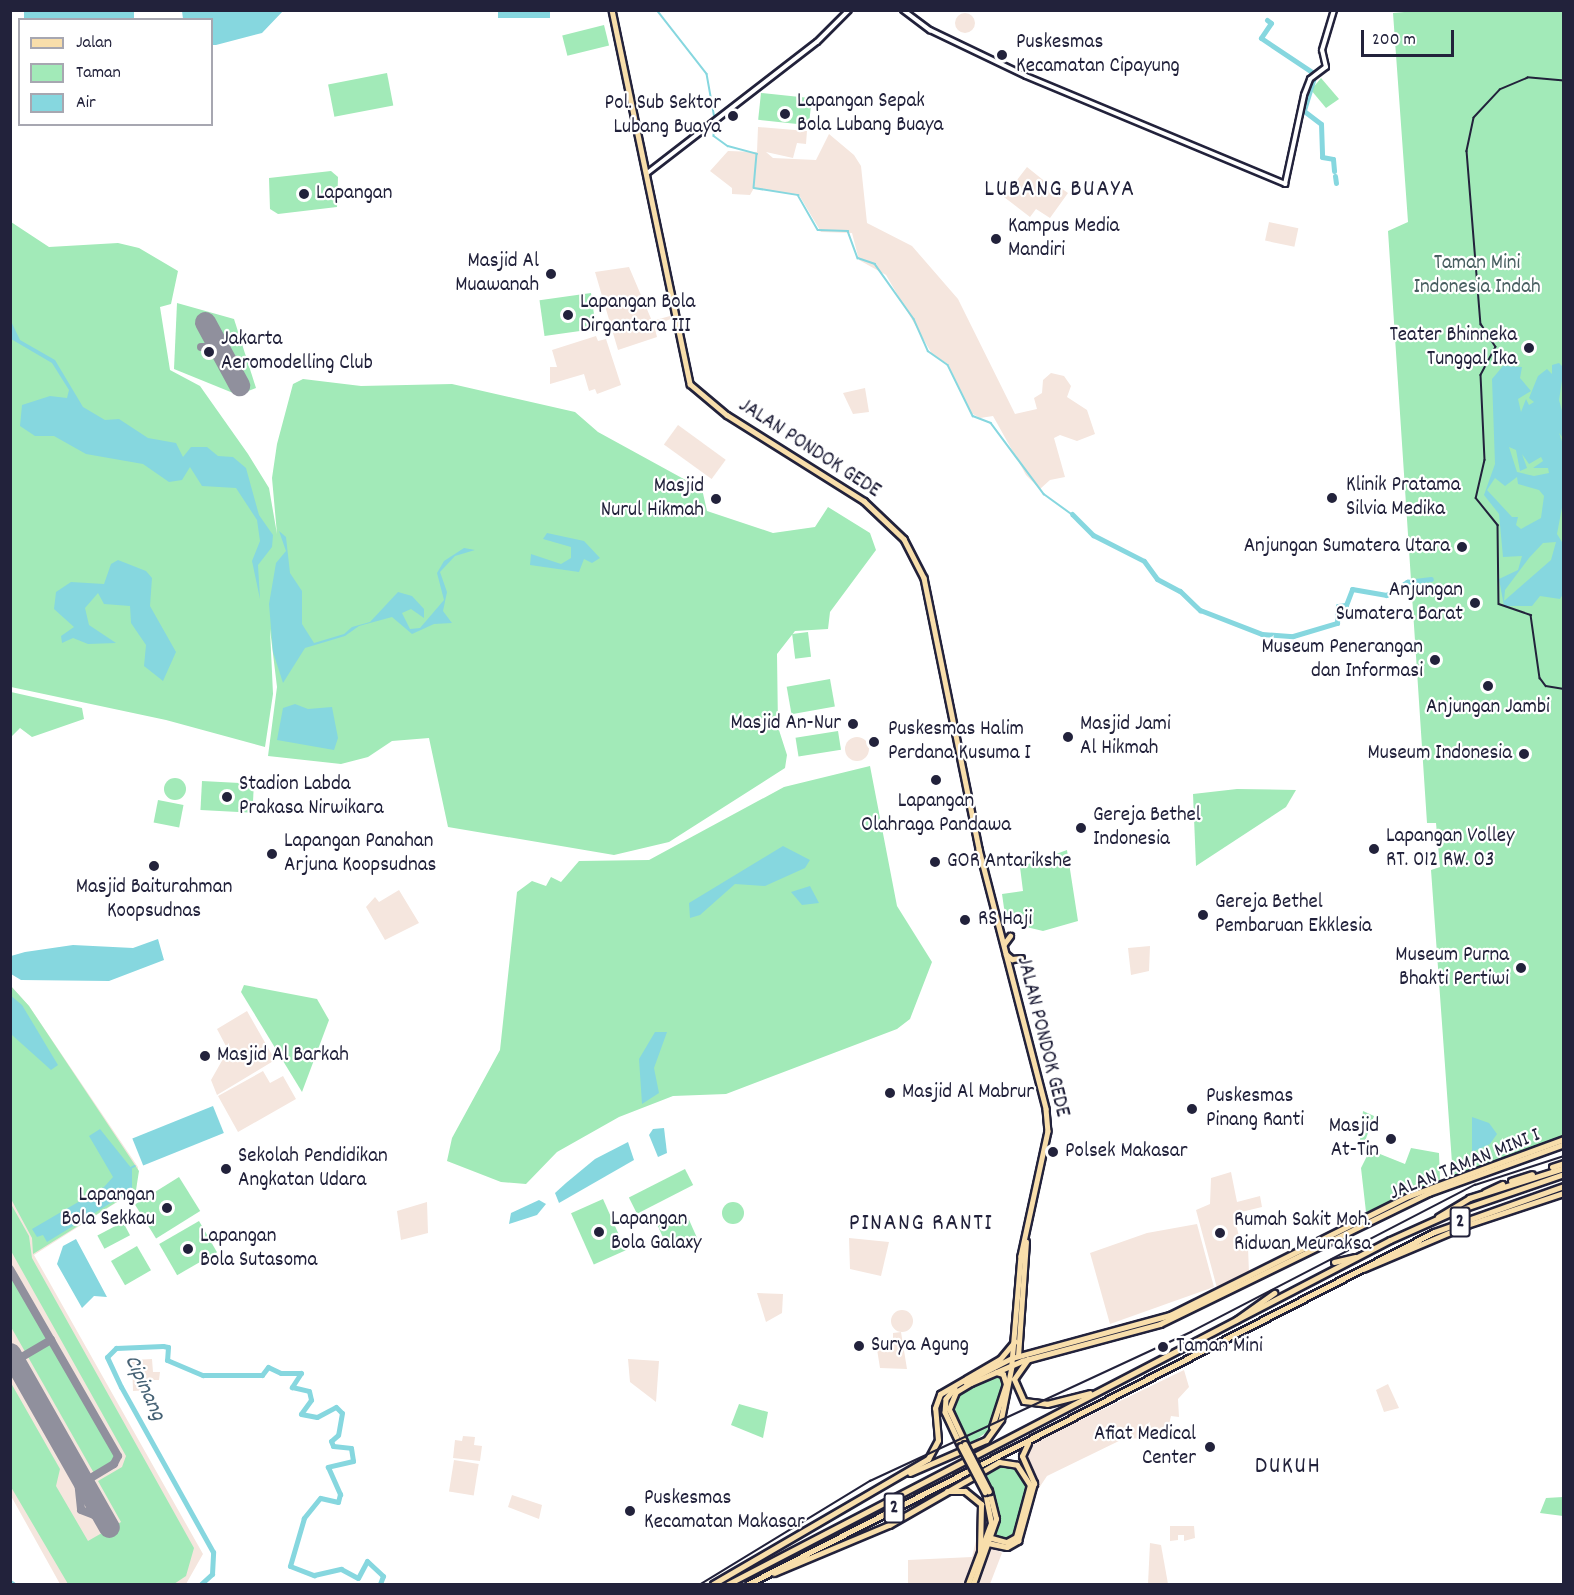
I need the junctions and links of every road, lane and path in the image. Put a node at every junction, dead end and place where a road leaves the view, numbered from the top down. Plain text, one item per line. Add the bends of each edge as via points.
1 (612, 10) edge
2 (849, 10) edge
3 (903, 10) edge
4 (1334, 10) edge
5 (646, 172) junction
6 (1010, 936) dead end
7 (1004, 950) junction
8 (1021, 958) dead end
9 (1563, 1139) edge
10 (1563, 1144) edge
11 (1563, 1165) edge
12 (1563, 1174) edge
13 (1511, 1181) dead end
14 (1502, 1185) dead end
15 (1563, 1186) edge
16 (1563, 1193) edge
17 (1469, 1198) junction
18 (1437, 1218) junction
19 (1027, 1230) junction
20 (1356, 1257) junction
21 (1334, 1262) dead end
22 (1361, 1269) junction
23 (1274, 1293) dead end
24 (1235, 1321) junction
25 (1017, 1340) junction
26 (1032, 1352) junction
27 (1028, 1359) junction
28 (1016, 1360) junction
29 (996, 1372) junction
30 (1103, 1390) junction
31 (1031, 1440) junction
32 (963, 1445) junction
33 (947, 1459) junction
34 (903, 1476) junction
35 (1032, 1484) junction
36 (943, 1491) junction
37 (987, 1540) junction
38 (980, 1552) junction
39 (759, 1579) junction
40 (713, 1584) edge
41 (728, 1584) edge
42 (748, 1584) edge
43 (968, 1584) edge
44 (973, 1584) edge

1 - 5 main road, JALAN PONDOK GEDE
2 - 5 main road via 817,42
3 - 4 main road via 930,30 1026,76 1285,184 1299,111 1315,75 1326,68 1322,50
5 - 7 main road, JALAN PONDOK GEDE via 693,388 727,415 864,501 900,534 919,563
6 - 7 main road
7 - 8 main road via 1012,959
7 - 19 main road, JALAN PONDOK GEDE via 1047,1123
9 - 26 main road, JALAN TAMAN MINI I via 1409,1196 1170,1315
10 - 27 main road, JALAN TAMAN MINI I via 1430,1193 1160,1324
11 - 13 highway
11 - 17 highway
12 - 18 highway, 2
14 - 17 highway
15 - 22 highway, 2 via 1434,1232
16 - 22 highway via 1467,1225
17 - 18 highway via 1444,1209
18 - 20 highway, 2
19 - 25 main road, JALAN PONDOK GEDE
19 - 25 main road, JALAN PONDOK GEDE
20 - 21 highway
20 - 24 highway, 2
22 - 31 highway, 2
23 - 24 highway
24 - 30 highway, 2
25 - 26 main road via 1022,1348
25 - 28 main road, JALAN PONDOK GEDE
25 - 34 highway via 1000,1359 943,1390 935,1408 935,1451
26 - 28 main road, JALAN TAMAN MINI I
27 - 28 main road, JALAN TAMAN MINI I
27 - 30 highway via 1014,1379 1017,1393 1029,1403 1047,1404
28 - 29 main road
28 - 32 main road via 948,1395 945,1412
28 - 33 highway via 1005,1409 994,1431 975,1447
29 - 32 main road via 960,1389 949,1403
29 - 33 highway via 1004,1375 1006,1384 994,1424 983,1437
30 - 41 highway, 2
31 - 35 highway via 1022,1456
31 - 39 highway, 2
32 - 37 main road, bridge via 996,1512
33 - 34 highway
34 - 40 highway via 789,1537
35 - 36 highway via 1023,1469 1005,1461
35 - 37 main road via 1018,1541 1007,1546
36 - 38 highway via 965,1491 981,1504
36 - 39 highway via 889,1525
37 - 38 main road
37 - 44 main road
38 - 43 main road
39 - 42 highway, 2

